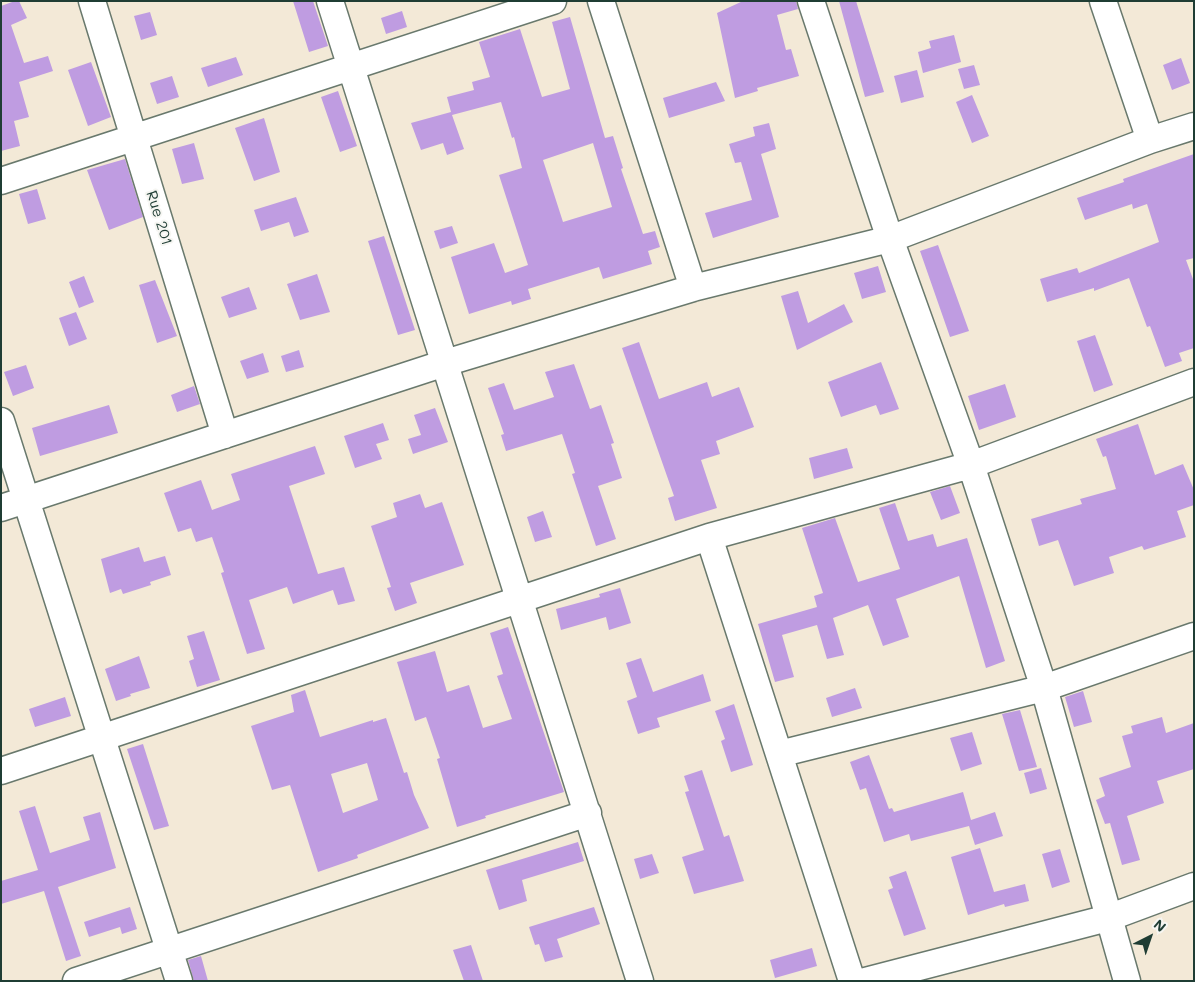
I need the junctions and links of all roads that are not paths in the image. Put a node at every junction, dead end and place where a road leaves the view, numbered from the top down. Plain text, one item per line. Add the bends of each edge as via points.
1 (92, 1) edge
2 (330, 1) edge
3 (553, 1) edge
4 (601, 1) edge
5 (811, 1) edge
6 (1103, 1) edge
7 (351, 66) junction
8 (1194, 126) edge
9 (134, 137) junction
10 (1150, 140) junction
11 (1, 181) edge
12 (890, 239) junction
13 (693, 288) junction
14 (445, 363) junction
15 (1194, 382) edge
16 (1, 421) edge
17 (225, 435) junction
18 (971, 465) junction
19 (26, 500) junction
20 (1, 508) edge
21 (709, 537) junction
22 (520, 600) junction
23 (1194, 636) edge
24 (1044, 688) junction
25 (102, 739) junction
26 (779, 754) junction
27 (1, 771) edge
28 (588, 813) junction
29 (1194, 886) edge
30 (1108, 918) junction
31 (169, 950) junction
32 (76, 981) edge
33 (179, 981) edge
34 (640, 981) edge
35 (852, 981) edge
36 (864, 981) edge
37 (1127, 981) edge

1 - 9 street, Rue 201
2 - 7 street
3 - 7 street
4 - 13 street
5 - 12 street
6 - 10 street
7 - 9 street
7 - 14 street
8 - 10 street
9 - 11 street
9 - 17 street, Rue 201
10 - 12 street
12 - 13 street
12 - 18 street
13 - 14 street
14 - 17 street
14 - 22 street
15 - 18 street
16 - 19 street
17 - 19 street
18 - 21 street
18 - 24 street
19 - 20 street
19 - 25 street
21 - 22 street
21 - 26 street
22 - 25 street
22 - 28 street
23 - 24 street
24 - 26 street
24 - 30 street
25 - 27 street
25 - 31 street
26 - 35 street
28 - 31 street
28 - 34 street
29 - 30 street
30 - 36 street
30 - 37 street
31 - 32 street
31 - 33 street

